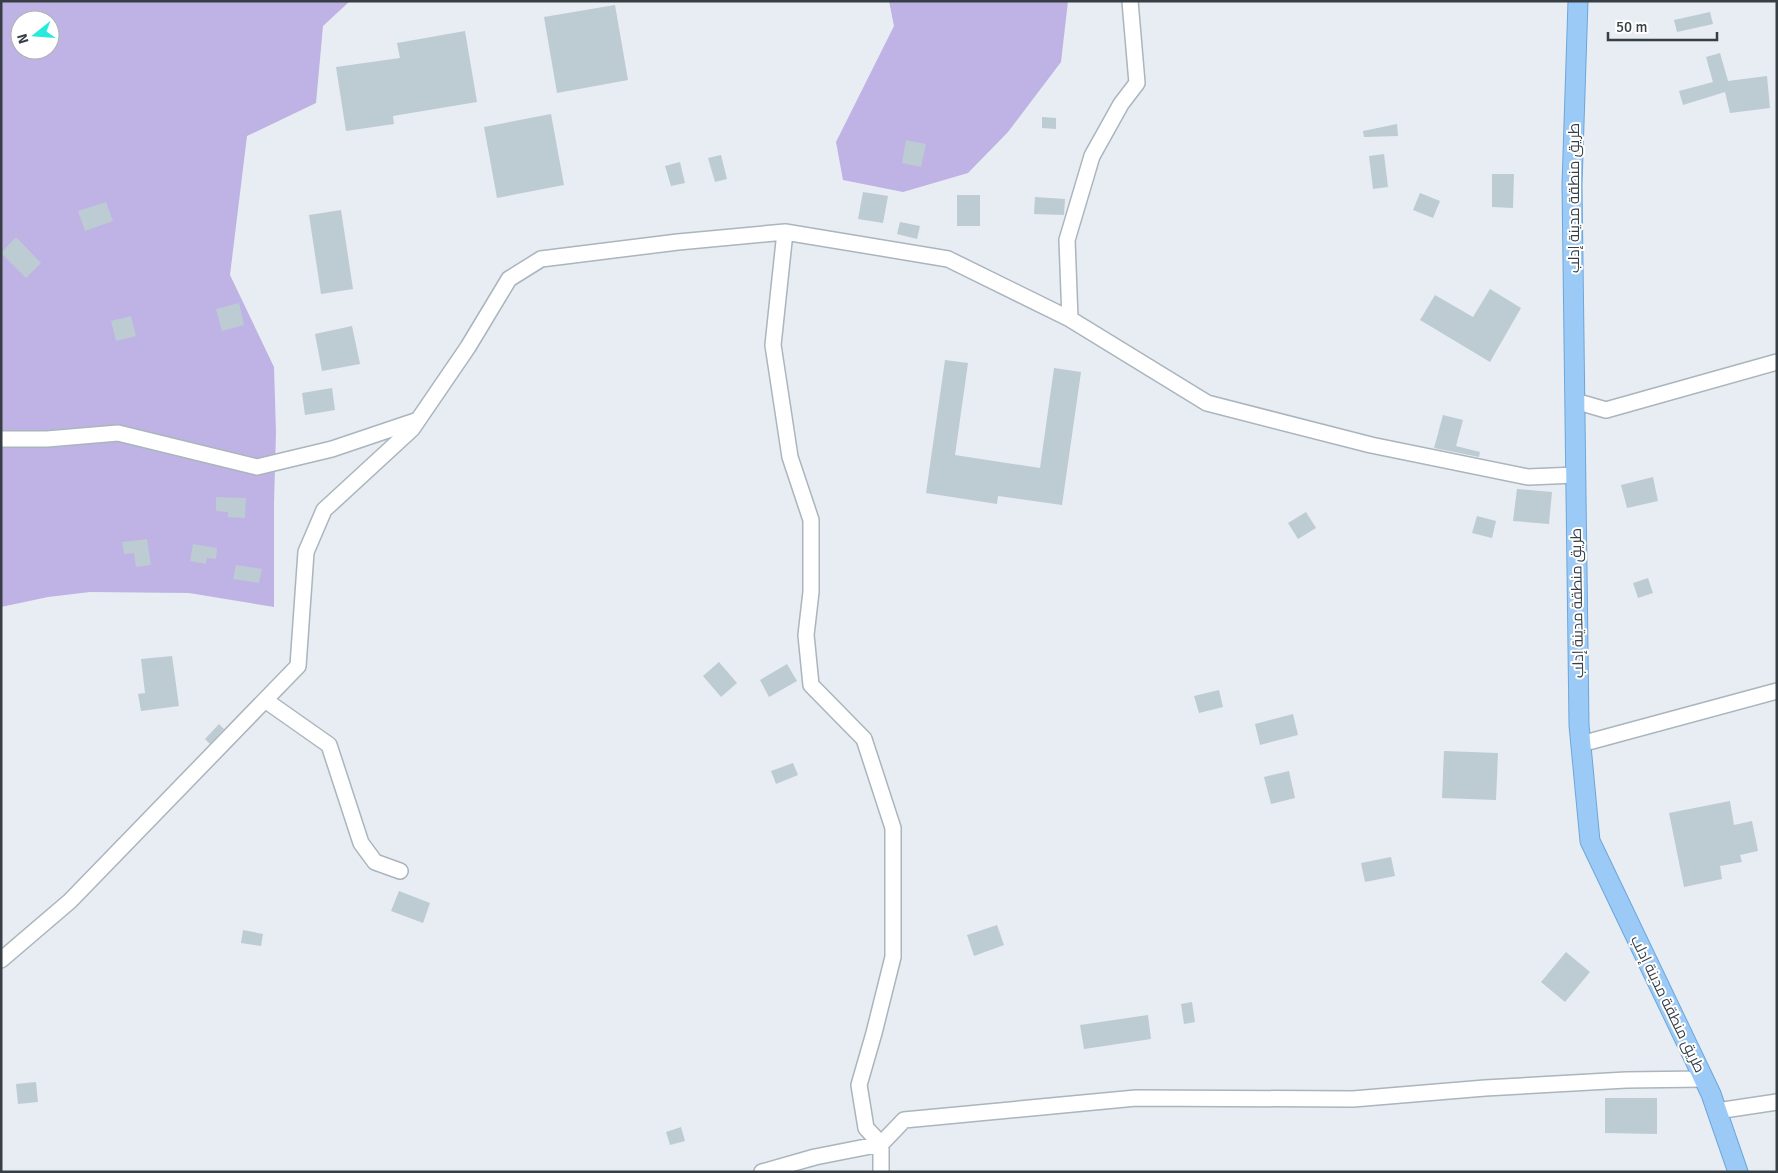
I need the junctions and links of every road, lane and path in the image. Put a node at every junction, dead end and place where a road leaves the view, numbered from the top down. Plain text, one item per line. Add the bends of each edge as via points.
1 (1130, 1) edge
2 (1578, 1) edge
3 (785, 232) junction
4 (1070, 319) junction
5 (1777, 362) edge
6 (1574, 401) junction
7 (418, 420) junction
8 (1, 439) edge
9 (1576, 475) junction
10 (1777, 691) edge
11 (265, 700) junction
12 (1580, 744) junction
13 (400, 871) dead end
14 (1, 960) edge
15 (1704, 1079) junction
16 (1777, 1102) edge
17 (1717, 1111) junction
18 (881, 1144) junction
19 (762, 1172) edge
20 (881, 1172) edge
21 (1738, 1172) edge

1 - 4 street via 1137,83 1121,104 1092,156 1067,240
2 - 6 main road, طريق منطقة مدينة إدلب via 1572,185
3 - 4 street via 948,259
3 - 7 street via 541,259 509,279
3 - 18 street via 774,345 790,457 812,520 811,592 806,634 812,686 864,740 892,828 893,957 860,1085 866,1128
4 - 9 street via 1207,403 1372,445 1528,477
5 - 6 street via 1606,410
6 - 9 main road, طريق منطقة مدينة إدلب
7 - 8 street via 332,449 257,467 118,433
7 - 11 street via 324,510 306,552 298,666
9 - 12 main road, طريق منطقة مدينة إدلب
10 - 12 street
11 - 13 street via 329,745 361,843 375,862
11 - 14 street via 70,901
12 - 15 main road, طريق منطقة مدينة إدلب via 1590,841
15 - 17 main road, طريق منطقة مدينة إدلب
15 - 18 street via 1616,1080 1353,1099 1136,1098 904,1120
16 - 17 street
17 - 21 main road, طريق منطقة مدينة إدلب
18 - 19 street via 814,1157
18 - 20 street

